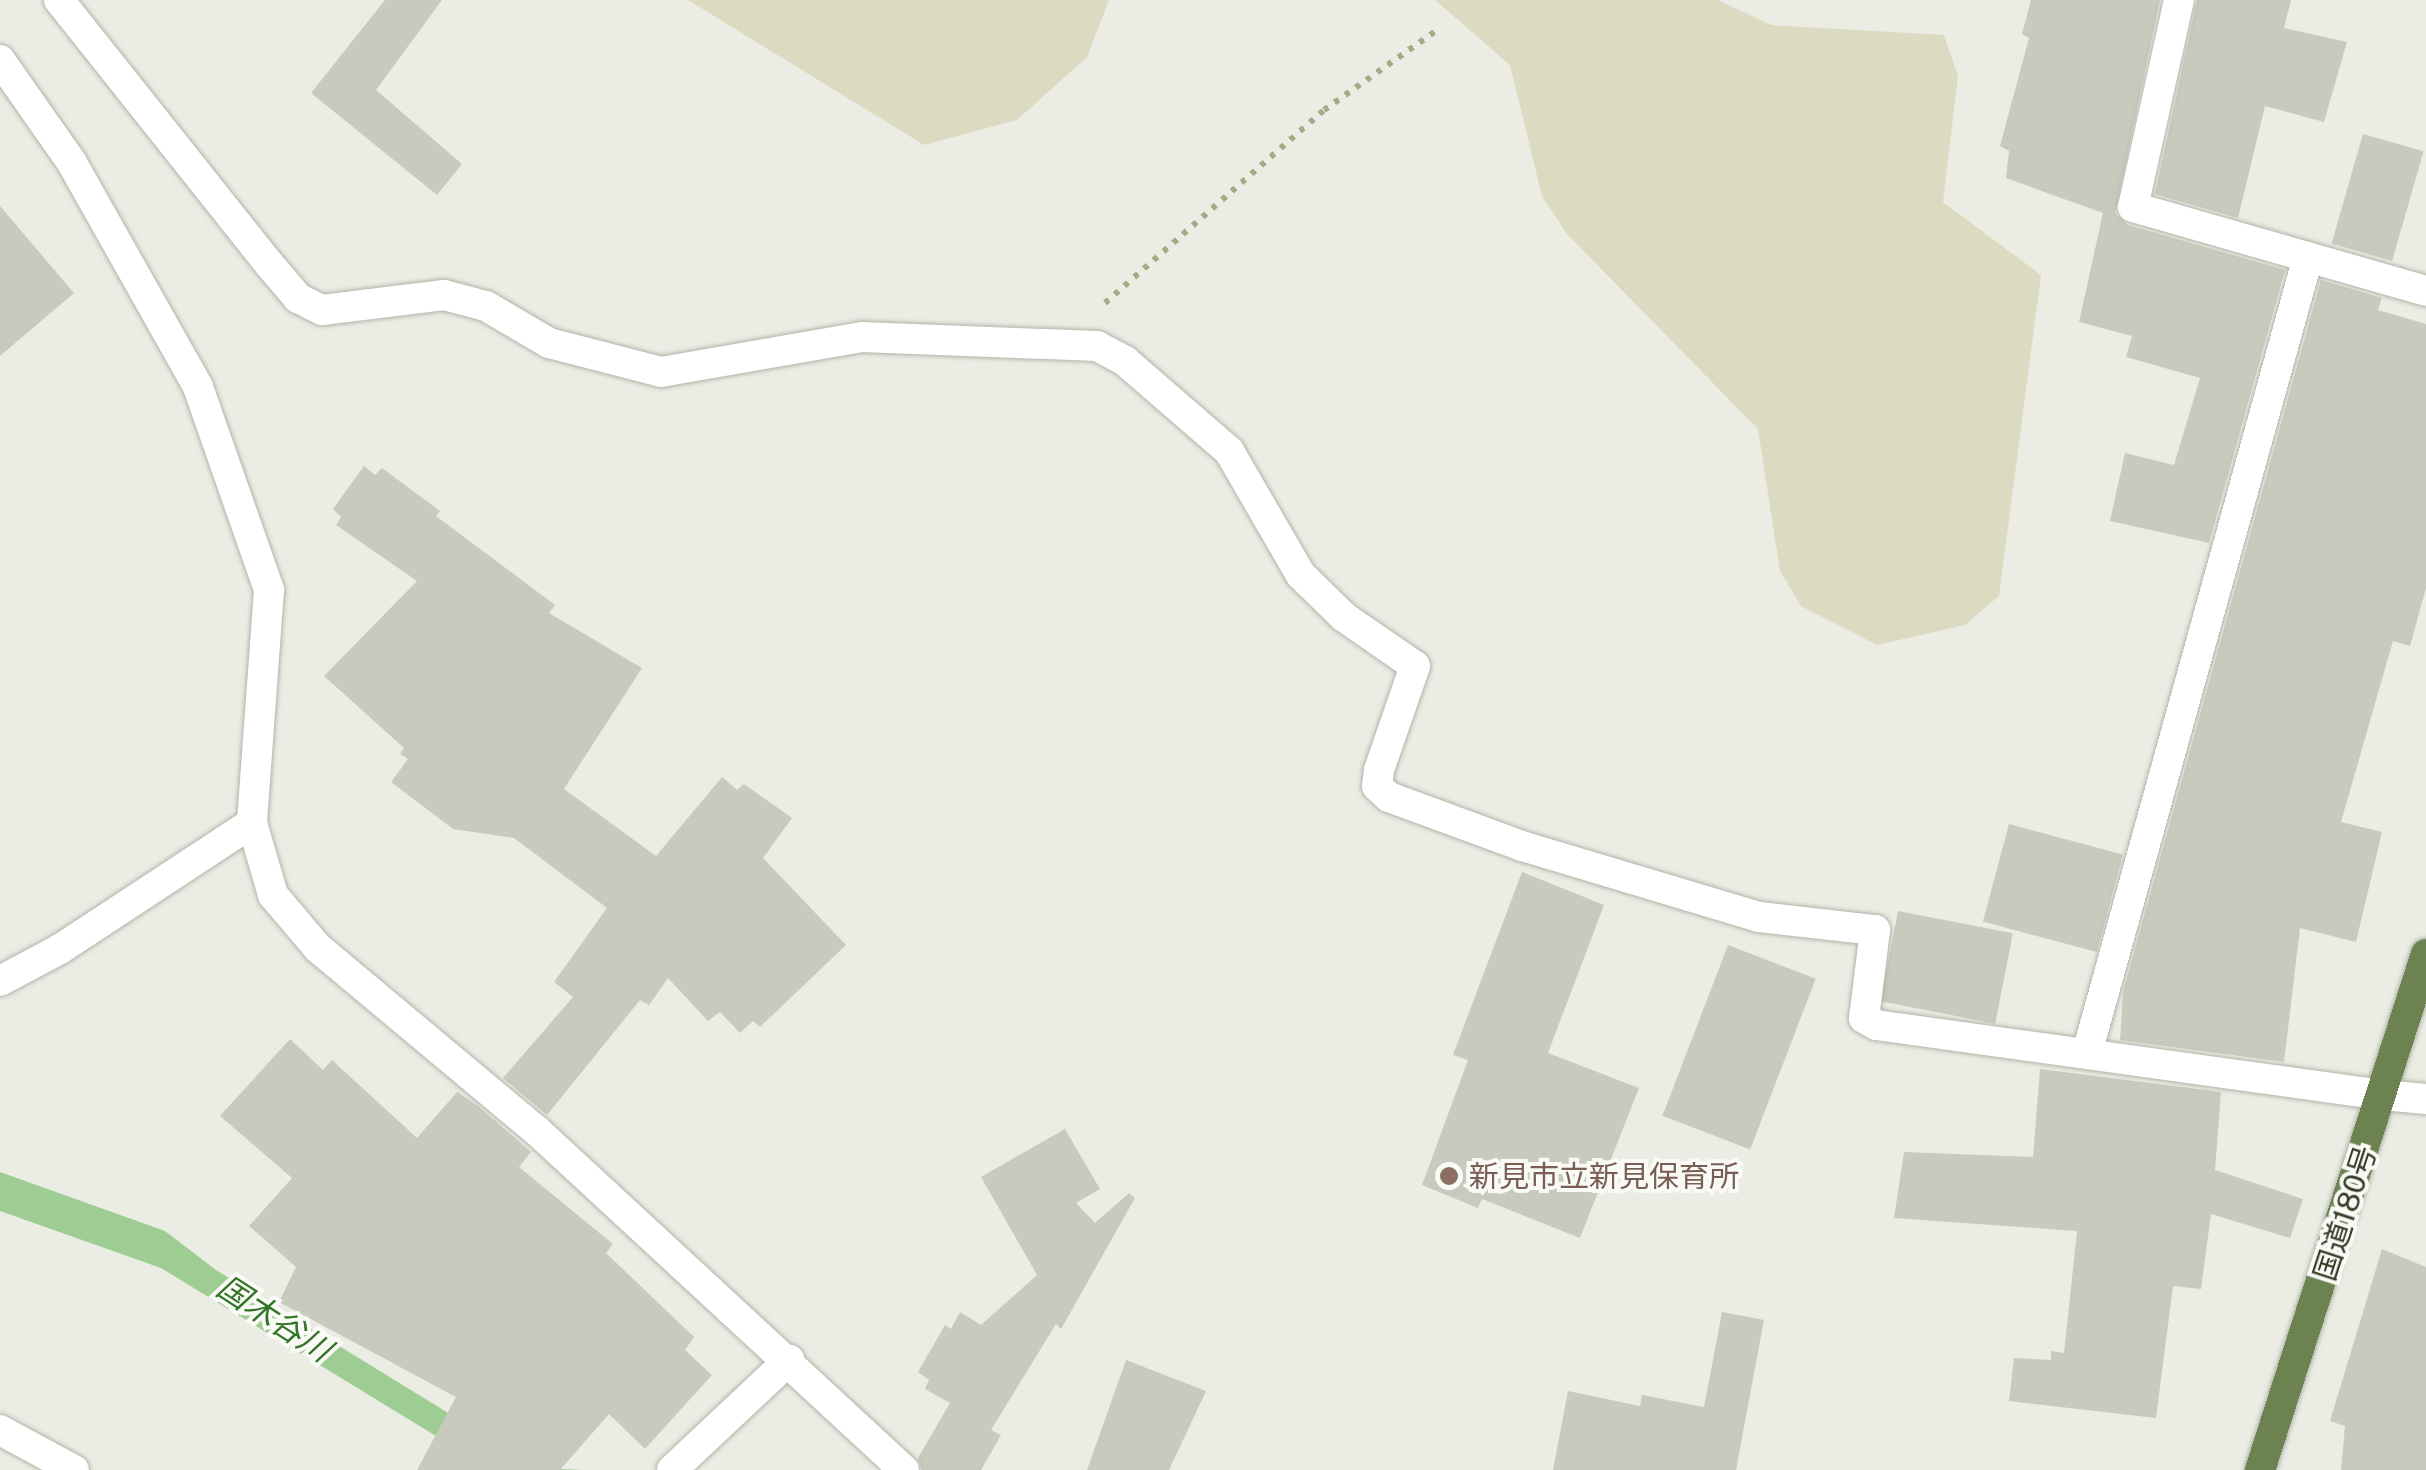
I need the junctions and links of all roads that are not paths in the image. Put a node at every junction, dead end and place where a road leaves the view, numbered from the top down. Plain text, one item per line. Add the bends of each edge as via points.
1 (59, 0) edge
2 (2179, 0) edge
3 (0, 60) edge
4 (2308, 256) junction
5 (2426, 291) edge
6 (252, 822) junction
7 (2426, 954) edge
8 (0, 981) edge
9 (2087, 1053) junction
10 (2384, 1095) junction
11 (2426, 1099) edge
12 (789, 1360) junction
13 (0, 1430) edge
14 (673, 1469) edge
15 (74, 1470) edge
16 (904, 1470) edge
17 (2260, 1470) edge

1 - 9 street via 278,276 298,298 322,310 444,295 486,306 548,344 661,372 862,337 1097,346 1125,361 1230,451 1301,576 1344,617 1415,666 1379,770 1377,786 1389,797 1522,846 1759,917 1875,930 1864,1018 1876,1026
2 - 4 street via 2133,207
3 - 6 street via 72,164 198,387 269,590
4 - 5 street
4 - 9 street
6 - 8 street
6 - 12 street via 273,895 318,948 536,1130
7 - 10 highway, 国道180号
9 - 10 street
10 - 11 street
10 - 17 highway, 国道180号
12 - 14 street
12 - 16 street
13 - 15 street

